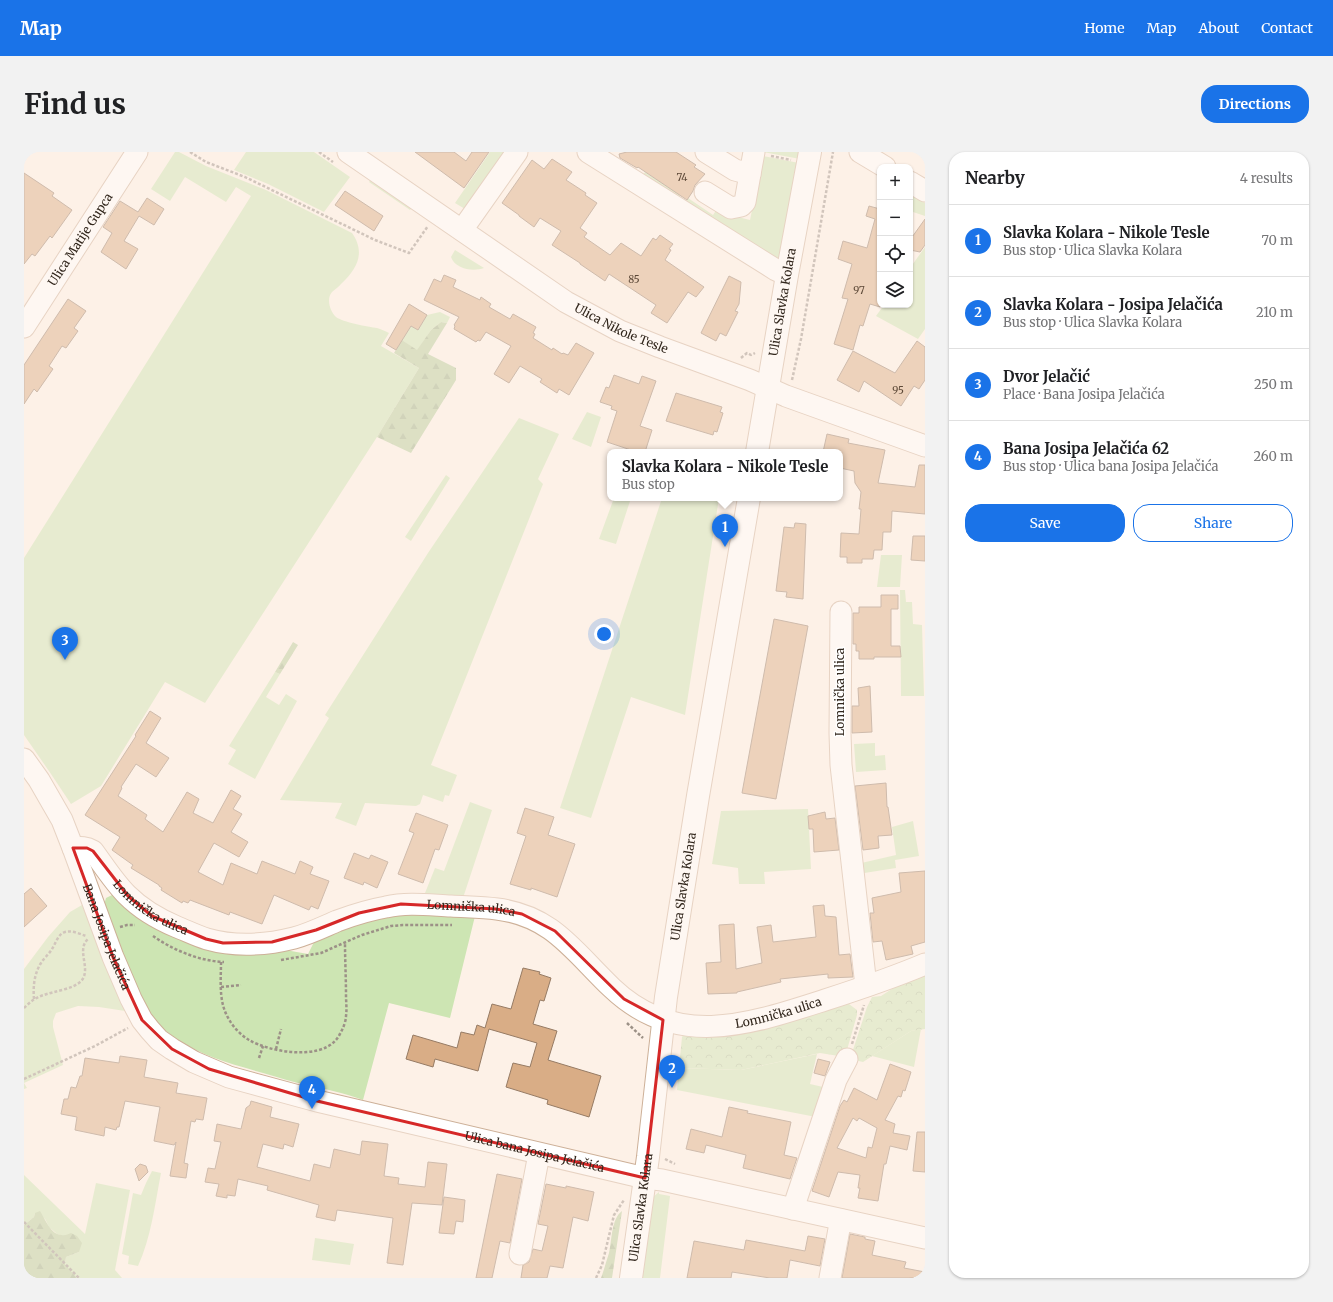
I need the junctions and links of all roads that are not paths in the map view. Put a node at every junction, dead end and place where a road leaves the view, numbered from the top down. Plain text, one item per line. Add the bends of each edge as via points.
1 (137, 152) edge
2 (348, 152) edge
3 (517, 152) edge
4 (706, 152) edge
5 (754, 152) edge
6 (810, 152) edge
7 (860, 152) edge
8 (601, 156) edge
9 (880, 164) edge
10 (750, 174) junction
11 (913, 184) edge
12 (925, 191) edge
13 (705, 192) dead end
14 (462, 230) junction
15 (787, 275) junction
16 (24, 327) edge
17 (768, 387) junction
18 (925, 446) edge
19 (758, 449) edge
20 (748, 501) edge
21 (841, 612) dead end
22 (24, 759) edge
23 (73, 848) junction
24 (925, 964) edge
25 (868, 986) junction
26 (663, 1020) junction
27 (847, 1059) road end
28 (229, 1077) joint
29 (539, 1154) junction
30 (644, 1181) junction
31 (793, 1209) junction
32 (842, 1220) junction
33 (925, 1238) edge
34 (520, 1254) dead end
35 (631, 1278) edge
36 (830, 1278) edge

1 - 16 street, Ulica Matije Gupca
2 - 14 street, Ulica Nikole Tesle
3 - 14 street
4 - 10 street via 735,170
5 - 10 street
6 - 15 main road, Ulica Slavka Kolara
7 - 9 street
8 - 15 street
10 - 13 street via 745,202 741,206 731,208
11 - 12 street
14 - 17 street, Ulica Nikole Tesle via 566,302 620,331
15 - 17 main road, Ulica Slavka Kolara
17 - 18 street, Ulica Nikole Tesle via 786,396
17 - 19 main road, Ulica Slavka Kolara
20 - 26 main road, Ulica Slavka Kolara
21 - 25 street, Lomnička ulica via 841,765
22 - 23 street, Bana Josipa Jelačića via 50,798
23 - 26 street, Lomnička ulica via 87,848 92,851 128,896 152,916 206,939 223,943 254,944 295,937 359,913 401,904 496,909 522,914 540,921 555,931 624,998
23 - 28 street, Bana Josipa Jelačića via 104,932 142,1020 159,1040 172,1049
24 - 25 street, Lomnička ulica
25 - 26 street, Lomnička ulica via 780,1014 730,1025 695,1026
26 - 30 main road, Ulica Slavka Kolara
27 - 31 street via 836,1080
28 - 29 street, Ulica bana Josipa Jelačića via 317,1101
29 - 30 street, Ulica bana Josipa Jelačića
29 - 34 street
30 - 31 street, Ulica bana Josipa Jelačića via 662,1180
30 - 35 main road, Ulica Slavka Kolara
31 - 32 street, Ulica bana Josipa Jelačića
32 - 33 street, Ulica bana Josipa Jelačića
32 - 36 street

